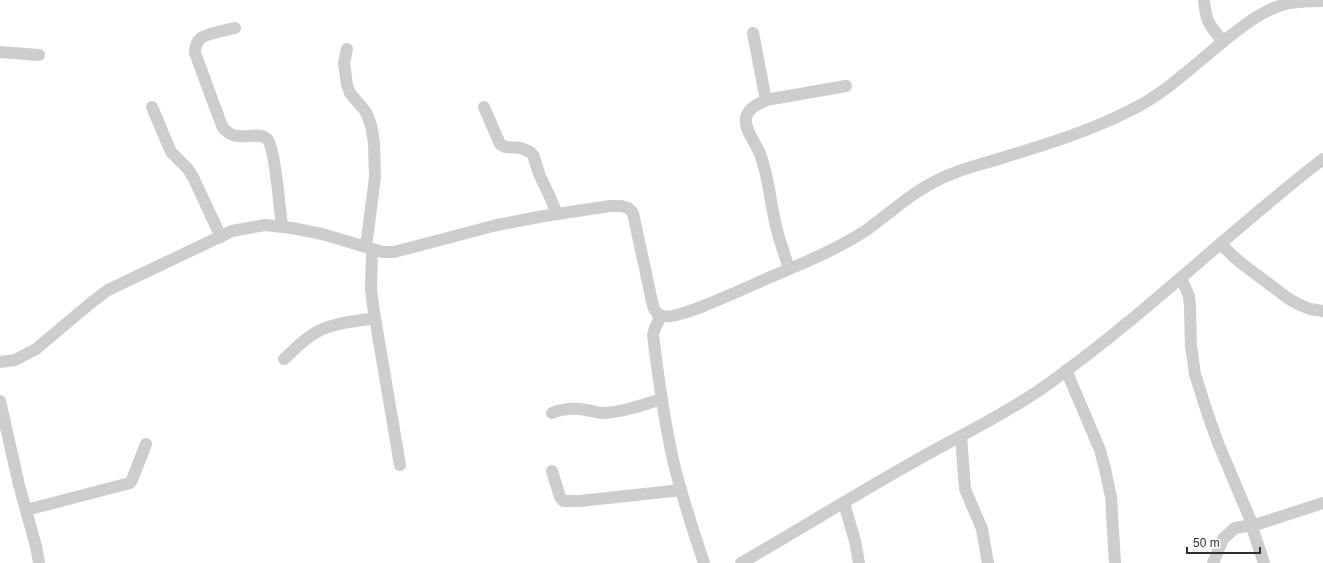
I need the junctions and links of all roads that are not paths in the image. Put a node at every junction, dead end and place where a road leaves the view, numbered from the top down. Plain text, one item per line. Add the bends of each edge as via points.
1 (1204, 0) edge
2 (1323, 1) edge
3 (235, 28) dead end
4 (753, 33) dead end
5 (1223, 42) junction
6 (347, 49) dead end
7 (0, 52) edge
8 (39, 54) dead end
9 (846, 86) dead end
10 (766, 100) junction
11 (152, 107) dead end
12 (484, 107) dead end
13 (1323, 159) edge
14 (557, 214) junction
15 (282, 227) junction
16 (220, 237) junction
17 (1220, 244) junction
18 (369, 248) junction
19 (789, 269) junction
20 (1181, 278) junction
21 (1323, 311) edge
22 (661, 316) junction
23 (375, 318) junction
24 (284, 359) dead end
25 (0, 362) edge
26 (1066, 370) junction
27 (661, 399) junction
28 (0, 401) edge
29 (552, 413) dead end
30 (960, 436) junction
31 (146, 444) dead end
32 (400, 465) dead end
33 (552, 471) dead end
34 (681, 490) junction
35 (844, 503) junction
36 (1323, 503) edge
37 (26, 510) junction
38 (39, 563) edge
39 (704, 563) edge
40 (741, 563) edge
41 (859, 563) edge
42 (988, 563) edge
43 (1115, 563) edge
44 (1213, 563) edge
45 (1264, 563) edge

1 - 5 street via 1208,22
2 - 5 street via 1296,2 1270,10
3 - 15 street via 202,38 197,42 195,53 225,132 238,136 261,136 270,143
4 - 10 street
5 - 19 street via 1153,97 1130,111 1045,145 940,178 844,244
6 - 18 street via 344,63 347,85 366,112 374,143 375,177
7 - 8 street
9 - 10 street
10 - 19 street via 750,110 746,115 746,122 768,180 776,227
11 - 16 street via 171,152 193,177
12 - 14 street via 500,144 505,147 521,148 533,155
13 - 17 street
14 - 18 street via 497,225 402,251 383,252
14 - 22 street via 610,206 628,208 633,213 652,306
15 - 16 street via 265,225 246,228
15 - 18 street via 322,234
16 - 25 street via 108,290 36,349 15,360
17 - 20 street
17 - 21 street via 1241,263 1289,298 1310,309
18 - 23 street
19 - 22 street via 700,307 675,315
20 - 26 street via 1113,335
20 - 45 street via 1189,296 1190,346 1195,374 1218,443 1252,524
22 - 27 street via 654,335
23 - 24 street via 322,329
23 - 32 street
26 - 30 street via 1024,401
26 - 43 street via 1100,450 1105,469 1111,497
27 - 29 street via 613,412 575,409
27 - 34 street
28 - 37 street
30 - 35 street
30 - 42 street via 965,489 982,530
31 - 37 street via 130,483
33 - 34 street via 563,501
34 - 39 street
35 - 40 street
35 - 41 street
36 - 44 street via 1258,524 1235,528 1223,539
37 - 38 street

